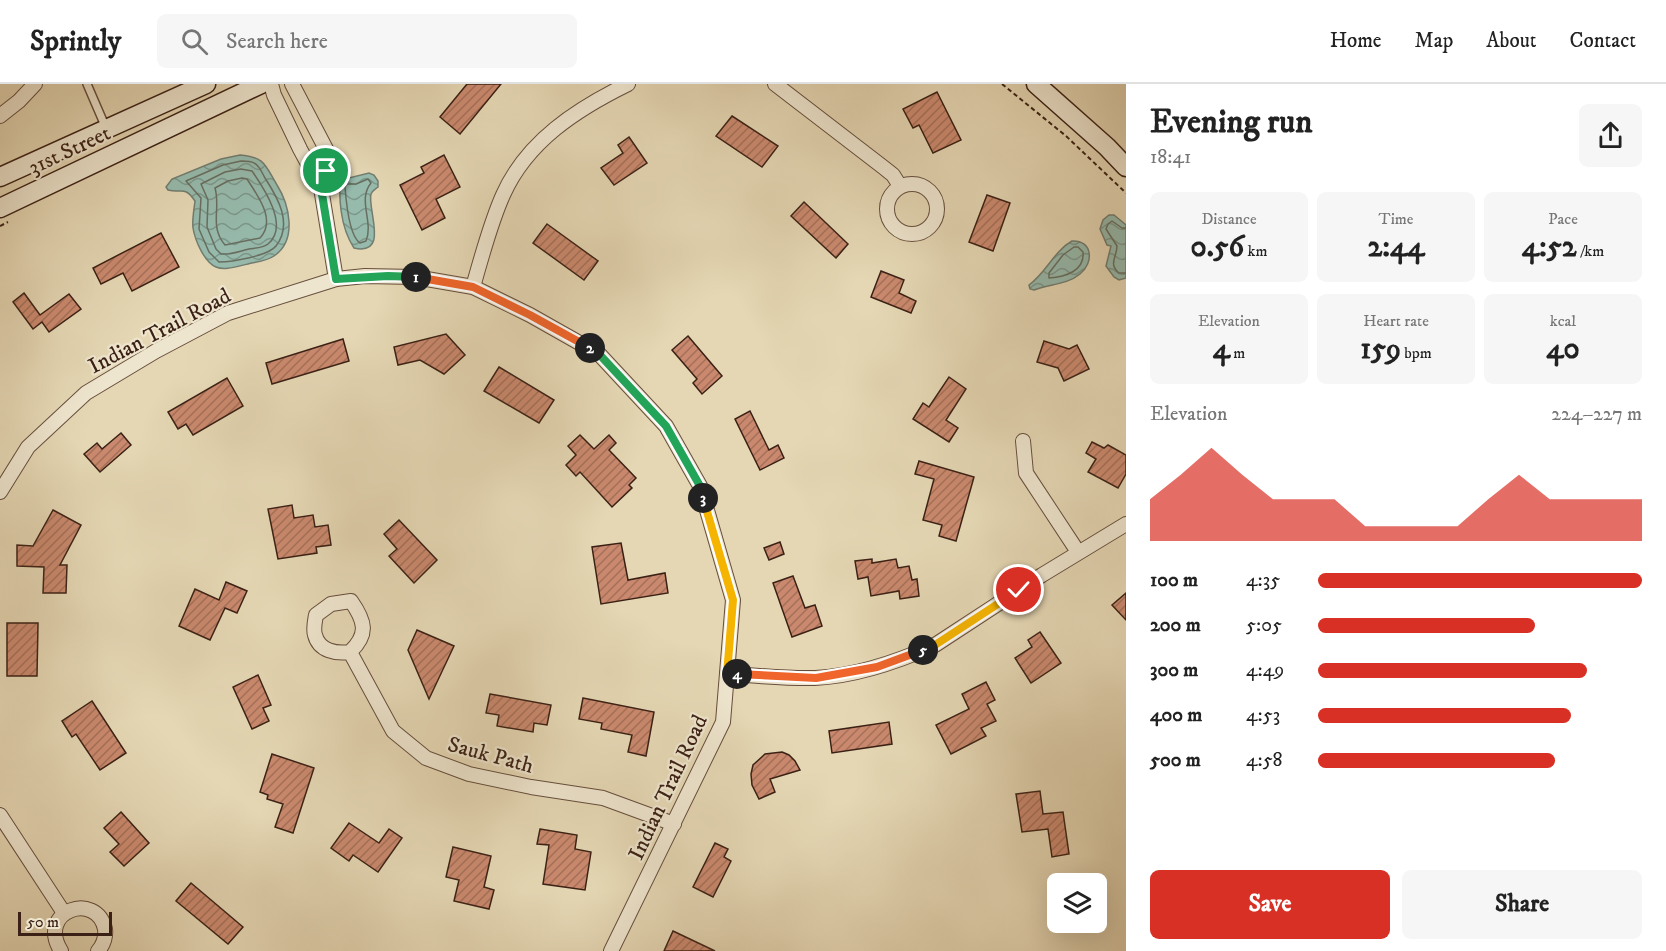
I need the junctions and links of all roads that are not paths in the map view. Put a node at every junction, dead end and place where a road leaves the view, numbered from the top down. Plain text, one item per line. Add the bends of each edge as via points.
1 (35, 84) edge
2 (87, 84) edge
3 (206, 84) edge
4 (261, 84) edge
5 (271, 84) edge
6 (292, 84) edge
7 (628, 84) edge
8 (775, 84) edge
9 (1036, 84) edge
10 (0, 116) edge
11 (106, 128) junction
12 (1126, 167) edge
13 (0, 177) edge
14 (900, 186) dead end
15 (321, 188) junction
16 (0, 208) edge
17 (336, 279) junction
18 (473, 287) junction
19 (1023, 441) dead end
20 (0, 492) edge
21 (1126, 524) edge
22 (1078, 552) junction
23 (350, 652) dead end
24 (727, 674) junction
25 (0, 815) edge
26 (674, 824) junction
27 (64, 913) junction
28 (61, 951) edge
29 (98, 951) edge
30 (611, 951) edge

1 - 10 street
2 - 11 lane
3 - 11 main road, 31st Street
4 - 16 main road, 31st Street
5 - 15 street
6 - 15 street via 327,151
7 - 18 street via 573,115 533,149 503,194
8 - 14 street via 883,167
9 - 12 main road
11 - 13 main road, 31st Street
15 - 17 street
17 - 18 street, Indian Trail Road via 415,277
17 - 20 street, Indian Trail Road via 228,313 86,393 28,447
18 - 24 street, Indian Trail Road via 599,354 666,426 700,486 733,600
19 - 22 street via 1026,473
21 - 22 street
22 - 24 street via 935,645 877,667 816,678
23 - 26 street, Sauk Path via 393,731 426,758 469,774 603,798
24 - 26 street, Indian Trail Road via 723,722
25 - 27 street
26 - 30 street, Indian Trail Road
27 - 28 street via 54,932
27 - 29 street via 77,908 97,914 105,934

